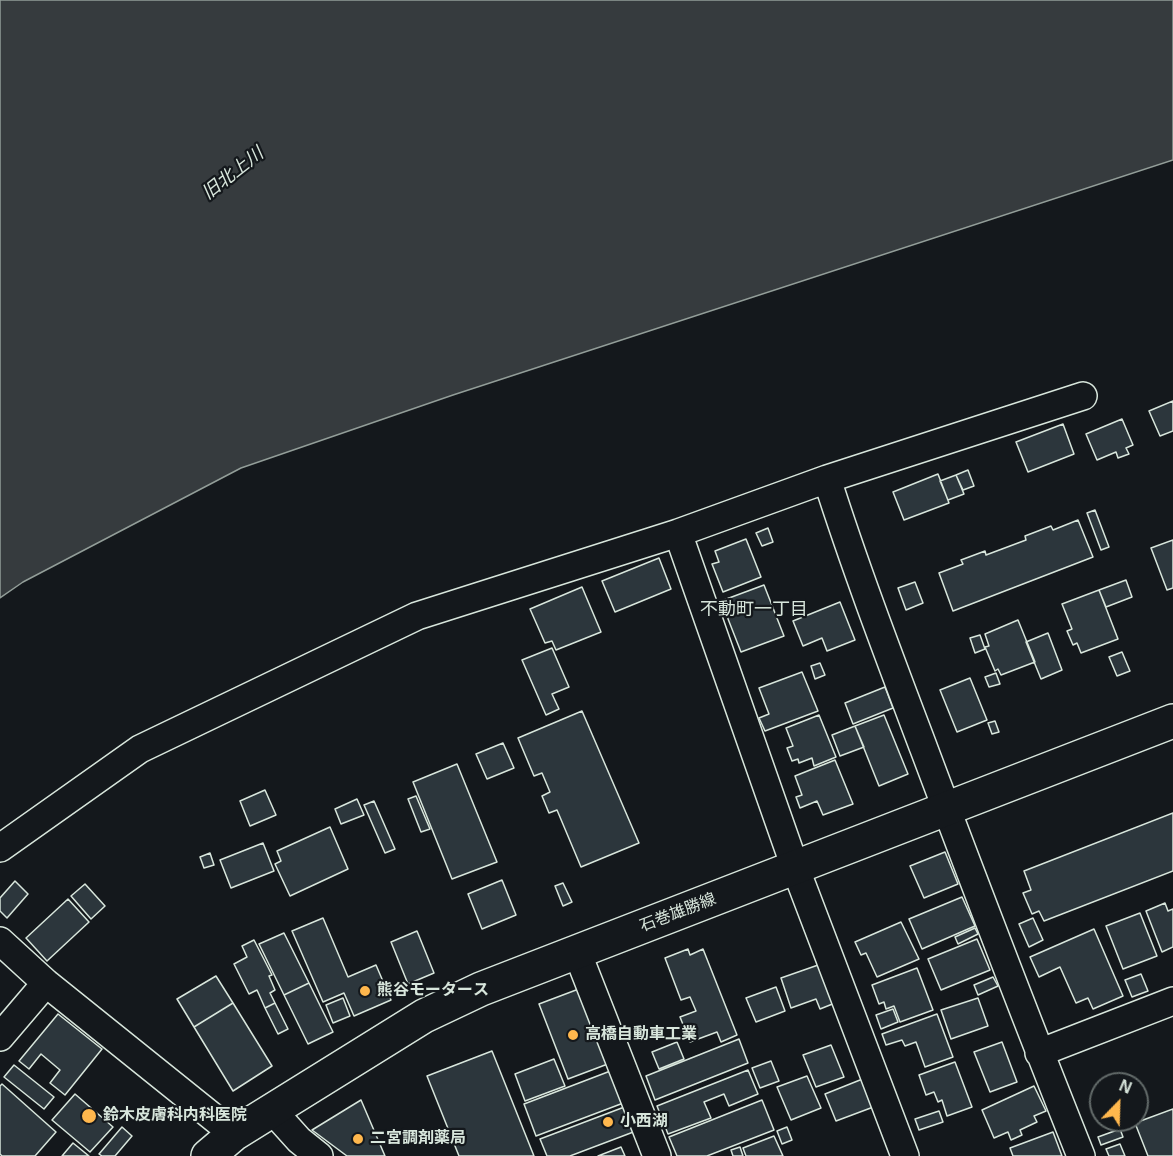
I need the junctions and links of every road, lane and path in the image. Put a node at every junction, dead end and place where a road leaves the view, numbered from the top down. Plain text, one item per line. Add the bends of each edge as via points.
1 (1083, 396) dead end
2 (826, 479) junction
3 (678, 533) junction
4 (1173, 721) edge
5 (946, 809) junction
6 (0, 848) edge
7 (795, 867) junction
8 (0, 941) edge
9 (577, 952) junction
10 (46, 982) junction
11 (1173, 1001) edge
12 (0, 1037) edge
13 (1040, 1053) junction
14 (272, 1110) junction
15 (234, 1134) junction
16 (208, 1156) edge
17 (319, 1156) edge
18 (657, 1156) edge
19 (905, 1156) edge
20 (1081, 1156) edge

1 - 2 street
2 - 3 street
2 - 5 street
3 - 6 street via 417,616 140,749
3 - 7 street
4 - 5 main road, 石巻雄勝線
5 - 7 main road, 石巻雄勝線
5 - 13 street
7 - 9 main road, 石巻雄勝線
7 - 19 street
8 - 10 street
9 - 14 main road, 石巻雄勝線 via 423,1016
9 - 18 street
10 - 12 street
10 - 15 street
11 - 13 street
13 - 20 street
14 - 15 main road, 石巻雄勝線
14 - 17 street
15 - 16 main road, 石巻雄勝線

